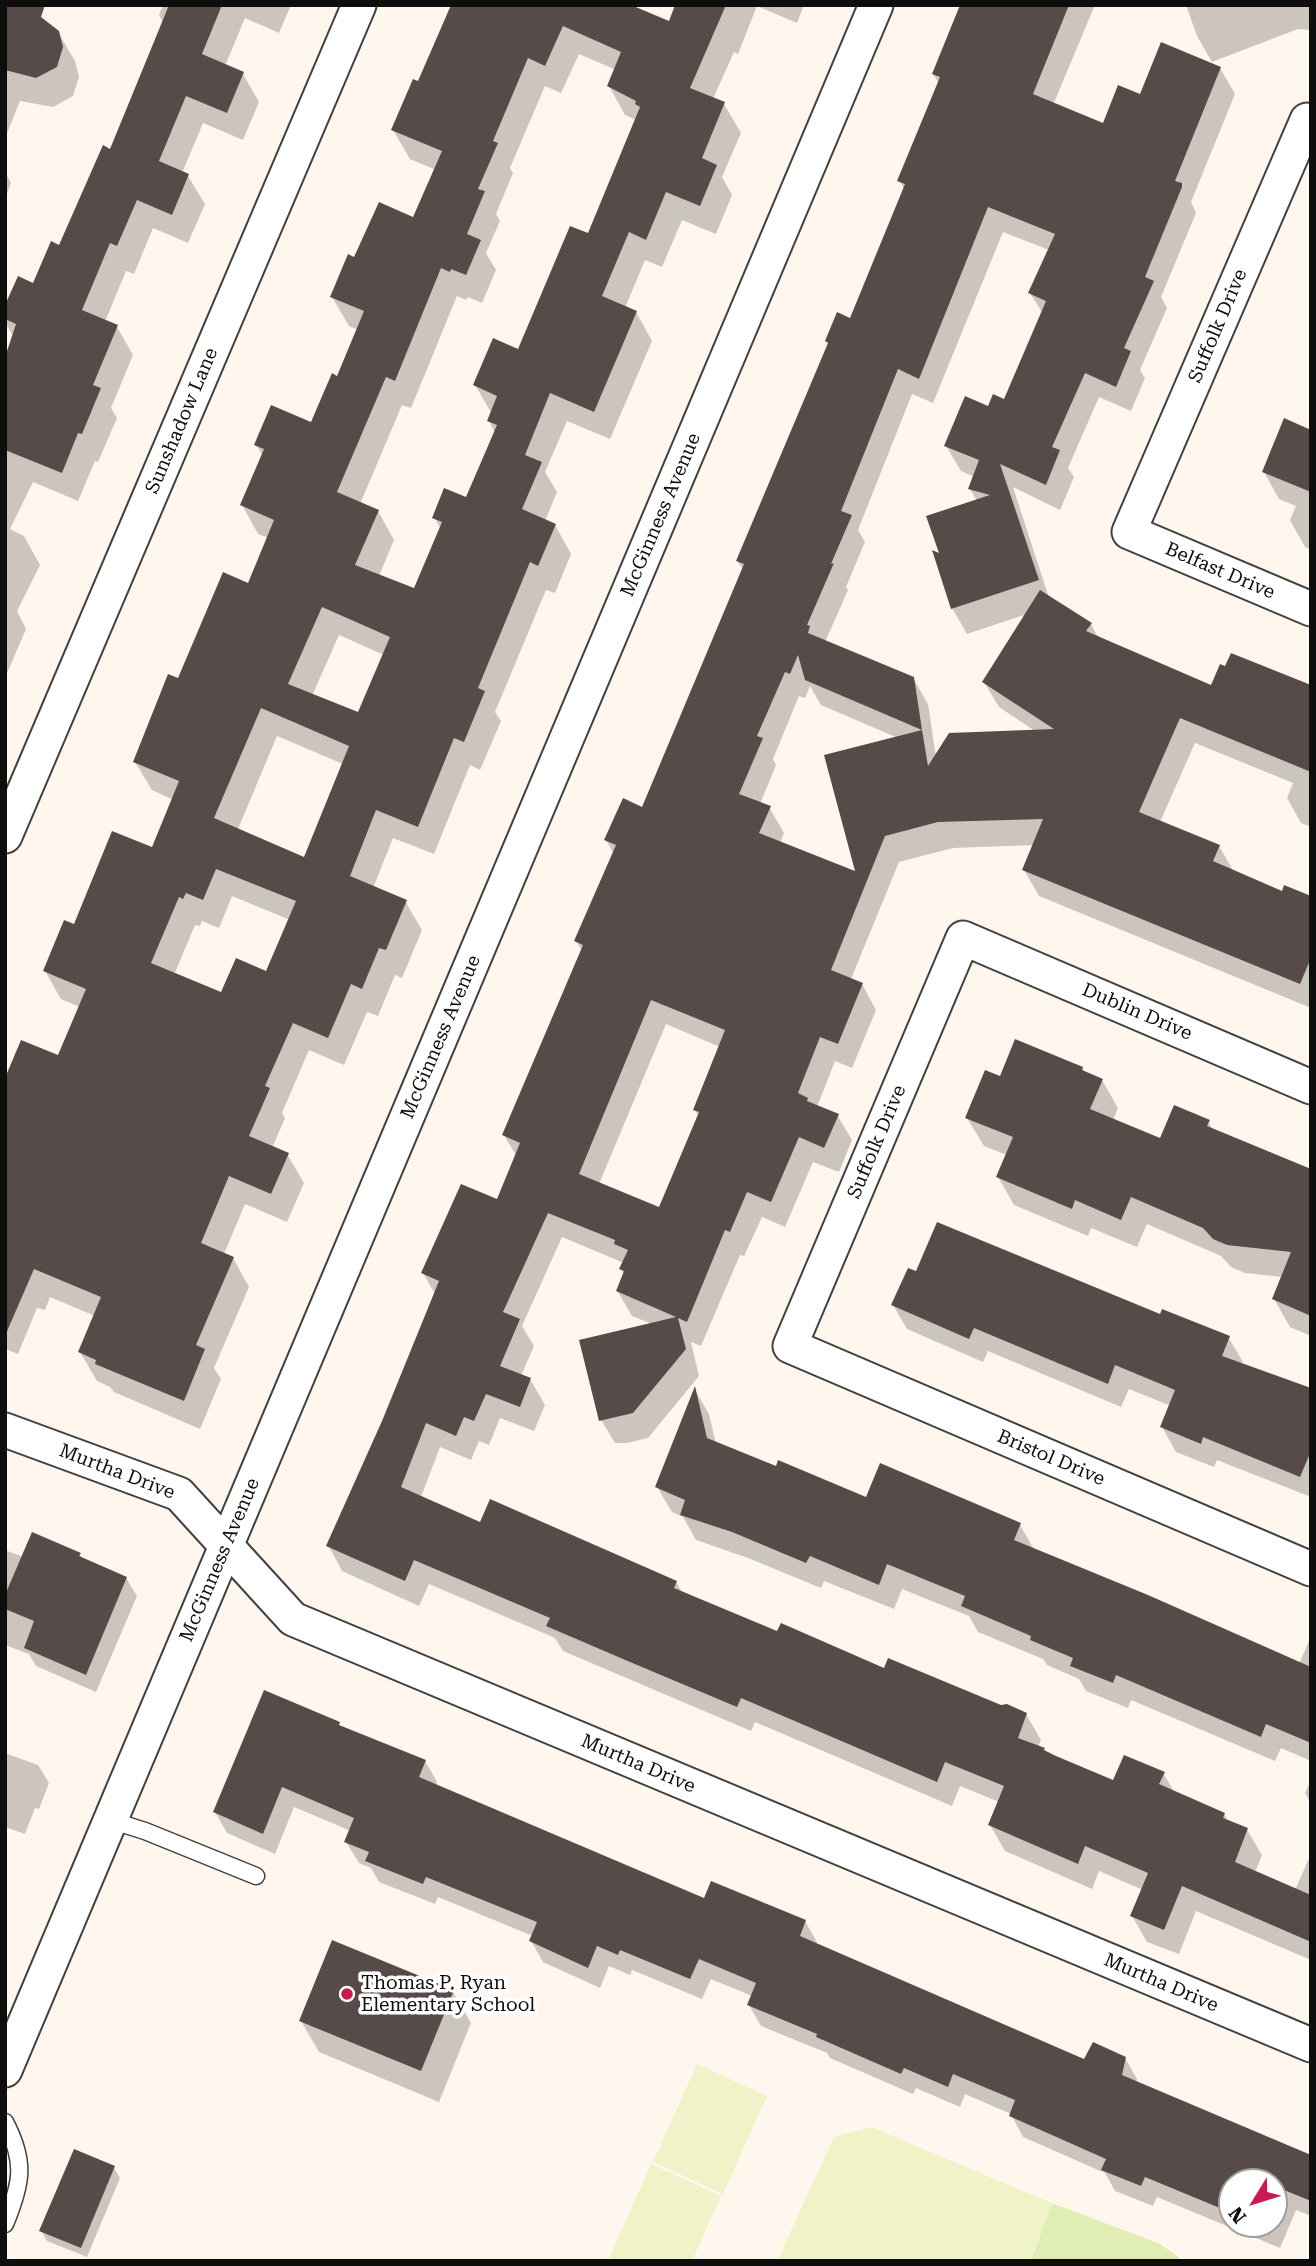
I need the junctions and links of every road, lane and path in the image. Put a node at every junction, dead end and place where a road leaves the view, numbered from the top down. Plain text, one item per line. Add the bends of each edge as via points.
1 (359, 5) edge
2 (876, 5) edge
3 (1309, 121) edge
4 (1129, 532) joint
5 (1311, 609) edge
6 (5, 836) edge
7 (963, 938) joint
8 (1311, 1087) edge
9 (790, 1346) joint
10 (5, 1430) edge
11 (226, 1546) junction
12 (1311, 1569) edge
13 (110, 1820) junction
14 (256, 1876) dead end
15 (1311, 2045) edge
16 (5, 2070) edge
17 (5, 2122) edge
18 (5, 2224) edge

1 - 6 street, Sunshadow Lane
2 - 11 street, McGinness Avenue
3 - 4 street, Suffolk Drive
4 - 5 street, Belfast Drive
7 - 8 street, Dublin Drive
7 - 9 street, Suffolk Drive
9 - 12 street, Bristol Drive
10 - 11 street, Murtha Drive via 179,1494
11 - 13 street, McGinness Avenue
11 - 15 street, Murtha Drive via 293,1619
13 - 14 lane
13 - 16 street, McGinness Avenue
17 - 18 lane via 21,2169

